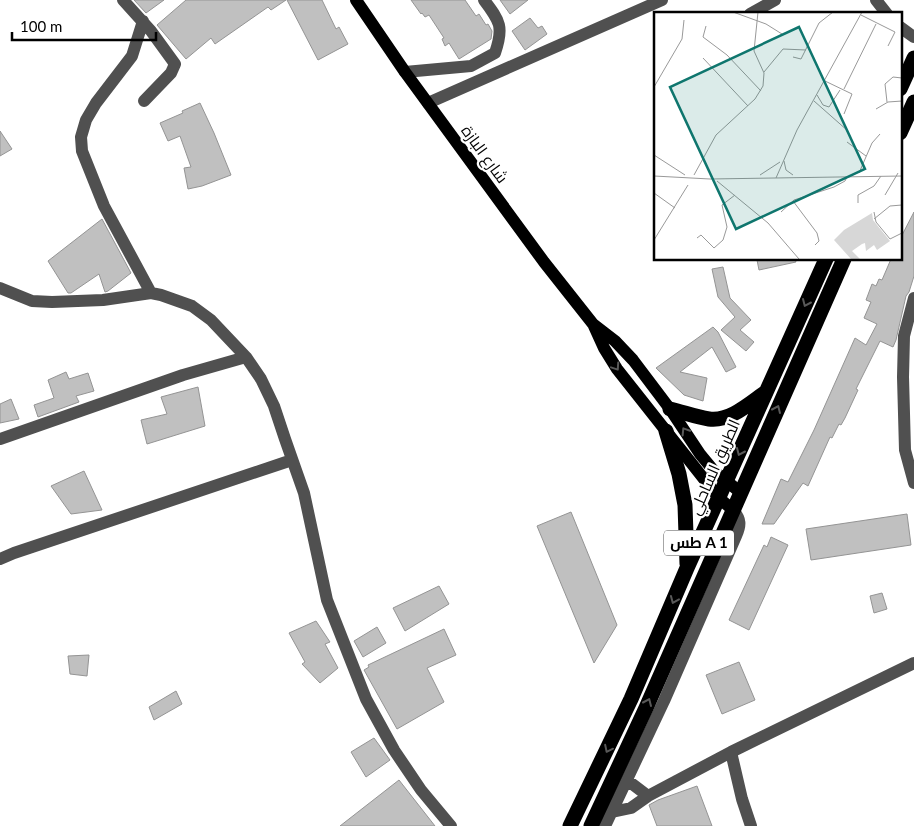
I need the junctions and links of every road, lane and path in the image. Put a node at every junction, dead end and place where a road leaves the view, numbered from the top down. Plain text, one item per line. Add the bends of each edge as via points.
1 (123, 0) edge
2 (356, 0) edge
3 (484, 0) edge
4 (662, 0) edge
5 (775, 0) edge
6 (876, 0) edge
7 (754, 12) edge
8 (885, 12) edge
9 (143, 21) junction
10 (902, 28) edge
11 (914, 37) edge
12 (914, 58) edge
13 (405, 72) junction
14 (902, 85) edge
15 (144, 101) dead end
16 (428, 103) junction
17 (912, 110) edge
18 (902, 130) edge
19 (826, 260) edge
20 (844, 260) edge
21 (0, 288) edge
22 (151, 293) junction
23 (914, 298) edge
24 (593, 324) junction
25 (246, 357) junction
26 (767, 391) junction
27 (670, 409) junction
28 (666, 431) junction
29 (0, 439) edge
30 (910, 458) edge
31 (292, 460) junction
32 (726, 482) junction
33 (914, 483) edge
34 (740, 492) junction
35 (719, 498) junction
36 (733, 510) junction
37 (0, 559) edge
38 (687, 568) junction
39 (914, 663) edge
40 (731, 752) junction
41 (627, 780) junction
42 (648, 796) junction
43 (612, 812) junction
44 (451, 826) edge
45 (570, 826) edge
46 (591, 826) edge
47 (605, 826) edge
48 (751, 826) edge

1 - 9 street
2 - 13 main road, شارع البازة
3 - 13 street via 498,23 501,36 495,53 471,66
4 - 16 street
5 - 7 street
6 - 8 street
9 - 15 street via 175,64 171,73
9 - 22 street via 132,56 96,103 81,137 82,151 104,206
10 - 11 street
12 - 14 highway
13 - 16 main road, شارع البازة
16 - 24 main road, شارع البازة
17 - 18 highway
19 -> 26 highway, الطريق الساحلي / طس A 1
34 -> 20 highway, طس A 1
21 - 22 street via 32,300 52,302 103,300
22 - 25 street via 192,306 211,320
23 - 30 street via 904,336 904,412
24 - 27 main road, شارع البازة via 615,341
24 -> 28 main road, شارع البازة via 617,369
25 - 29 street via 182,375
25 - 31 street via 274,406
26 - 27 highway via 732,415 721,418 710,419
26 -> 32 highway, الطريق الساحلي / طس A 1
32 -> 27 main road, شارع البازة via 700,454
28 - 35 main road, شارع البازة
28 - 38 highway via 685,505
30 - 33 street
31 - 37 street
31 - 44 street via 304,493 327,600 366,699 394,750
32 - 34 main road, شارع البازة
32 - 35 highway, الطريق الساحلي / طس A 1
34 - 36 highway, طس A 1
35 - 36 main road, شارع البازة
35 - 38 highway, الطريق الساحلي / طس A 1
36 - 41 street via 738,515 740,528
46 -> 36 highway, طس A 1
38 -> 45 highway, الطريق الساحلي / طس A 1 via 631,699
39 - 40 street
40 - 42 street
40 - 48 street
41 - 42 street
41 - 43 street
42 - 43 street via 631,808
43 - 47 street

